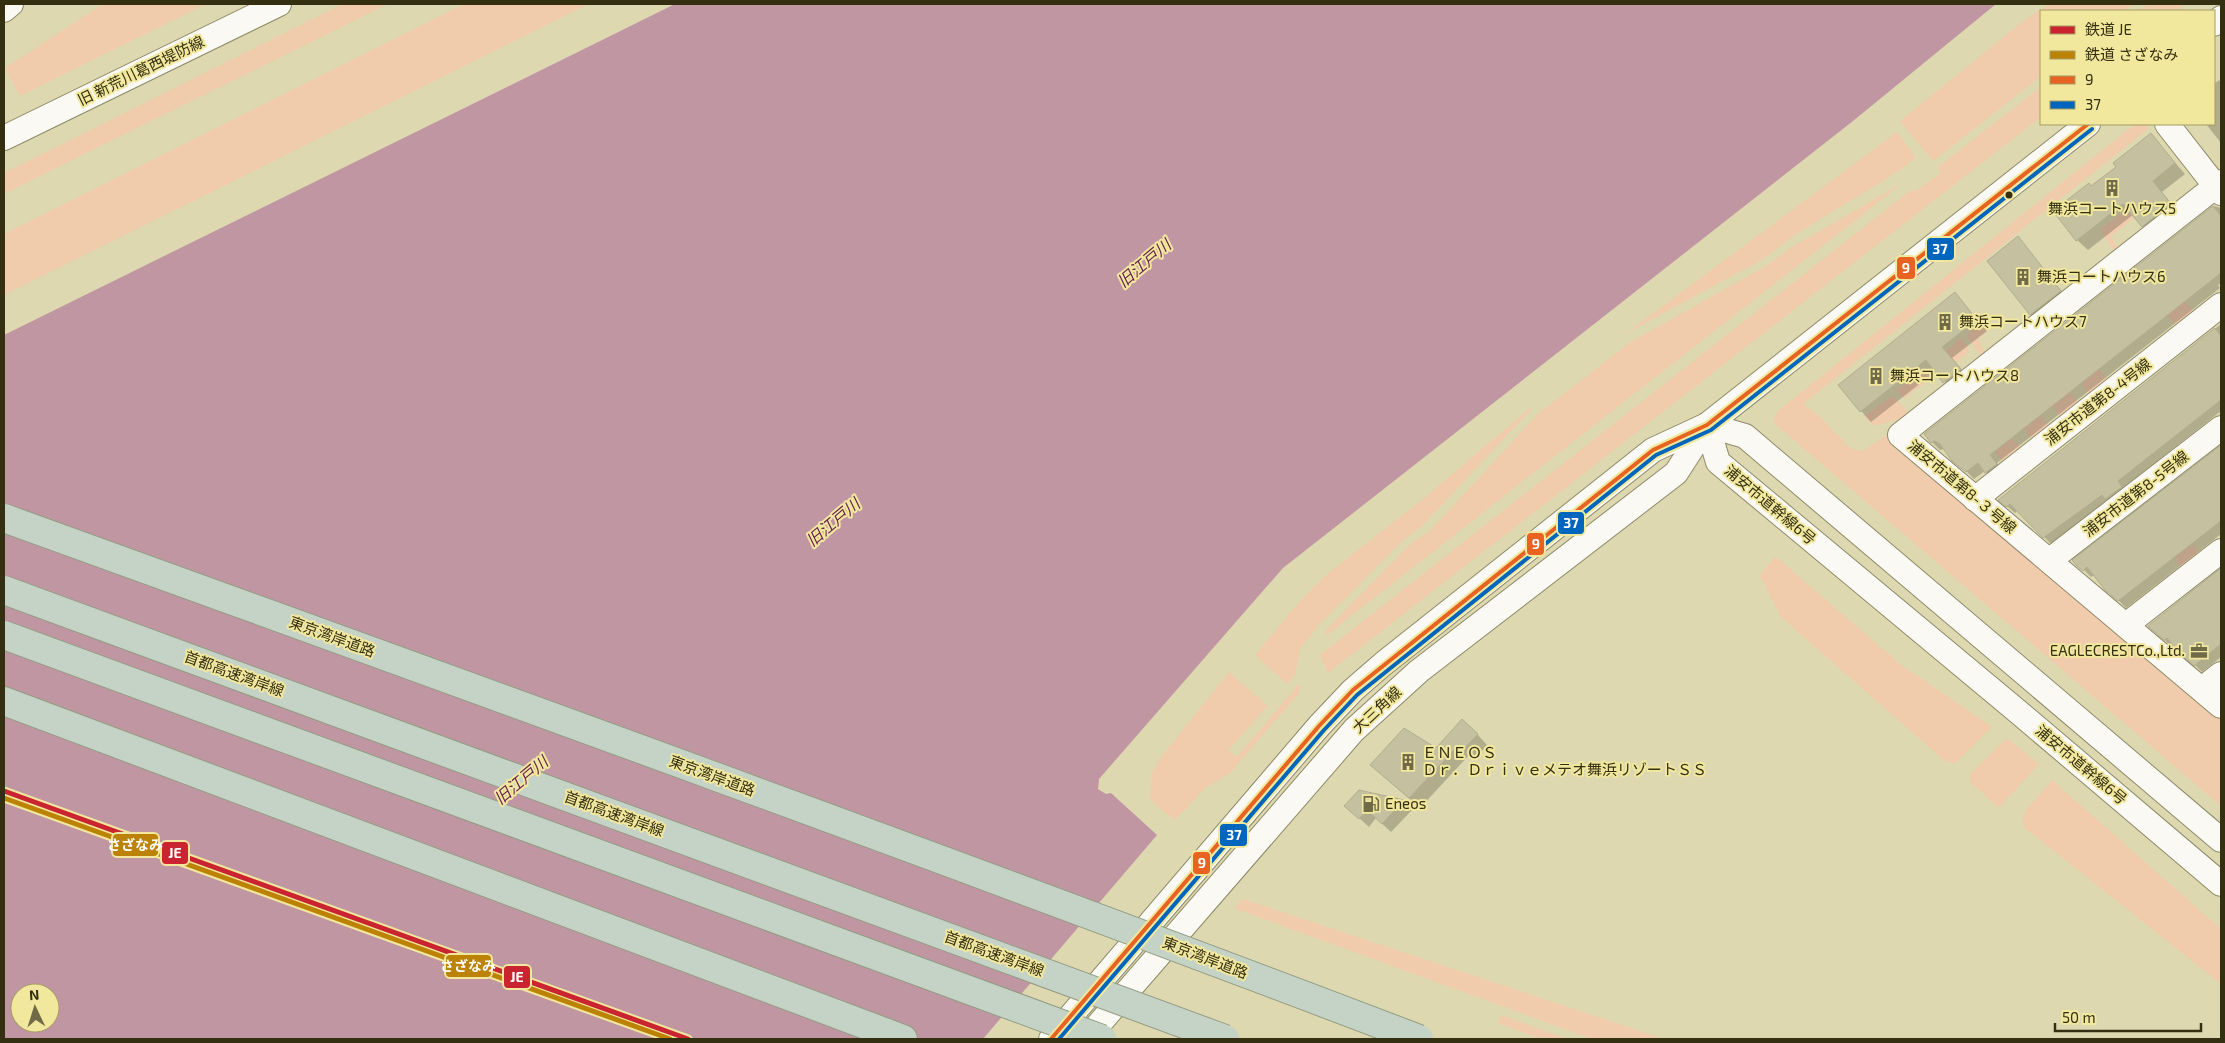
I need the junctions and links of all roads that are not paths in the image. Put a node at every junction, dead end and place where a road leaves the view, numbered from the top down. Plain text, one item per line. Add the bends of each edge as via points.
1 (11, 4) edge
2 (279, 4) edge
3 (4, 10) edge
4 (2087, 125) edge
5 (2168, 125) edge
6 (4, 138) edge
7 (2219, 187) edge
8 (2221, 305) edge
9 (1707, 425) junction
10 (2221, 428) edge
11 (1975, 499) junction
12 (4, 518) edge
13 (2221, 551) edge
14 (2050, 560) junction
15 (4, 590) edge
16 (2126, 625) junction
17 (4, 635) edge
18 (2221, 674) edge
19 (2202, 689) junction
20 (4, 701) edge
21 (2221, 706) edge
22 (2221, 840) edge
23 (2221, 884) edge
24 (903, 1039) edge
25 (1051, 1039) edge
26 (1086, 1039) edge
27 (1102, 1039) edge
28 (1224, 1039) edge
29 (1419, 1039) edge

1 - 3 street
2 - 6 street, 旧 新荒川葛西堤防線
4 - 9 street, 大三角線
5 - 7 street
7 - 11 street, 浦安市道第8-３号線 via 1900,435
8 - 11 street, 浦安市道第8-4号線
9 - 22 street via 1745,436
9 - 23 street, 浦安市道幹線6号 via 1718,462
9 - 25 street, 大三角線 via 1653,450 1353,690
9 - 26 street, 大三角線 via 1676,473 1419,671 1354,730
10 - 14 street, 浦安市道第8-5号線
11 - 14 street, 浦安市道第8-３号線
12 - 29 highway, 東京湾岸道路, bridge via 376,652
13 - 16 street
14 - 16 street, 浦安市道第8-３号線
15 - 28 highway, 首都高速湾岸線, bridge
16 - 19 street, 浦安市道第8-３号線
17 - 27 highway, bridge
18 - 19 street
19 - 21 street, 浦安市道第8-３号線
20 - 24 highway

